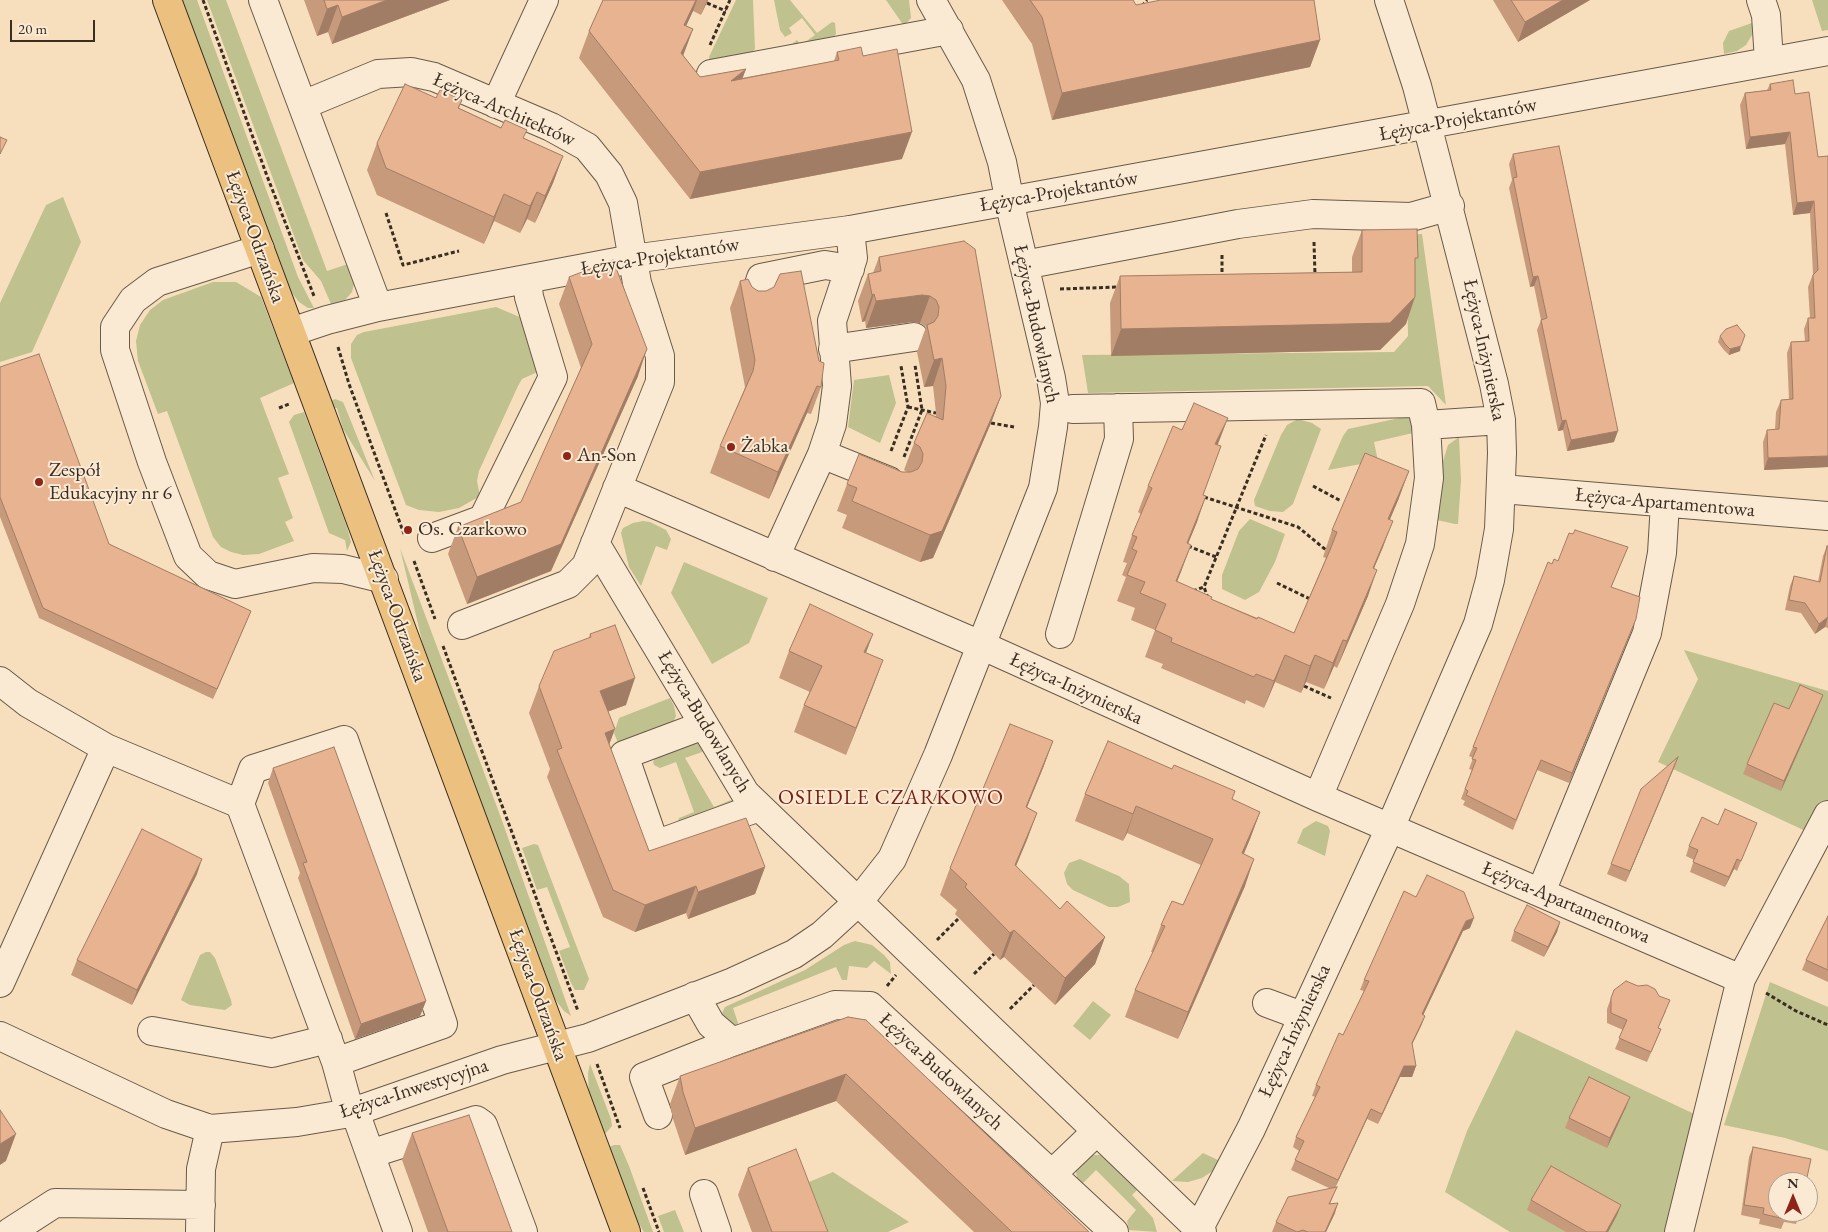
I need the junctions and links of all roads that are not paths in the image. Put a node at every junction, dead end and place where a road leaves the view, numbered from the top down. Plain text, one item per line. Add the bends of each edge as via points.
1 (168, 0) edge
2 (262, 0) edge
3 (544, 0) edge
4 (931, 0) edge
5 (1389, 0) edge
6 (1761, 0) edge
7 (949, 30) junction
8 (1828, 51) edge
9 (1769, 61) junction
10 (709, 64) road end
11 (496, 104) junction
12 (303, 105) junction
13 (1427, 126) junction
14 (1009, 201) junction
15 (1450, 206) junction
16 (850, 230) junction
17 (260, 249) junction
18 (632, 259) junction
19 (850, 269) junction
20 (1027, 277) junction
21 (527, 279) junction
22 (753, 303) edge
23 (378, 307) junction
24 (291, 332) junction
25 (834, 349) junction
26 (915, 350) road end
27 (1118, 408) junction
28 (1073, 409) dead end
29 (1501, 420) junction
30 (1426, 425) junction
31 (822, 454) junction
32 (900, 473) edge
33 (617, 488) junction
34 (1502, 489) junction
35 (1665, 503) junction
36 (1828, 516) edge
37 (595, 543) junction
38 (422, 546) road end
39 (775, 558) junction
40 (384, 579) junction
41 (450, 626) road end
42 (1060, 634) dead end
43 (983, 646) junction
44 (0, 681) edge
45 (704, 725) junction
46 (106, 748) junction
47 (1318, 797) junction
48 (240, 804) junction
49 (759, 807) junction
50 (1828, 815) edge
51 (1390, 828) junction
52 (1541, 892) junction
53 (859, 901) junction
54 (1742, 979) junction
55 (0, 983) edge
56 (695, 996) junction
57 (1267, 1003) dead end
58 (1302, 1016) junction
59 (152, 1031) dead end
60 (0, 1036) edge
61 (732, 1042) junction
62 (557, 1045) junction
63 (332, 1050) junction
64 (354, 1111) junction
65 (658, 1114) dead end
66 (210, 1129) junction
67 (1096, 1131) junction
68 (370, 1154) junction
69 (1052, 1174) junction
70 (704, 1194) dead end
71 (201, 1205) junction
72 (1199, 1231) edge
73 (10, 1232) edge
74 (200, 1232) edge
75 (398, 1232) edge
76 (523, 1232) edge
77 (626, 1232) edge
78 (717, 1232) edge
79 (1114, 1232) edge
80 (1679, 1232) edge

1 - 17 main road, Łężyca-Odrzańska
2 - 12 street
3 - 11 street
4 - 7 street, Łężyca-Budowlanych
5 - 13 street, Łężyca-Inżynierska
6 - 9 street via 1766,15
7 - 10 street
7 - 14 street, Łężyca-Budowlanych via 976,80 1002,162
8 - 9 street, Łężyca-Projektantów
9 - 13 street, Łężyca-Projektantów
11 - 12 street, Łężyca-Architektów via 434,77 393,72 365,78
11 - 18 street, Łężyca-Architektów via 551,127 586,147 609,174 623,203
12 - 23 street
13 - 14 street, Łężyca-Projektantów
13 - 15 street, Łężyca-Inżynierska
14 - 16 street, Łężyca-Projektantów
14 - 20 street, Łężyca-Budowlanych
15 - 20 street via 1411,217 1313,214 1238,224
15 - 29 street, Łężyca-Inżynierska
16 - 18 street, Łężyca-Projektantów
16 - 19 street via 853,258
17 - 24 main road, Łężyca-Odrzańska
17 - 40 street via 157,282 133,300 115,327 115,350 152,462 188,556 208,574 236,584 313,568 343,569
18 - 21 street, Łężyca-Projektantów
18 - 33 street, Łężyca-Architektów via 660,356 660,382
19 - 22 street via 825,265 761,278
19 - 25 street via 832,321
20 - 43 street, Łężyca-Budowlanych via 1055,403 1050,453 1043,488
21 - 23 street, Łężyca-Projektantów
21 - 38 street via 529,297 553,378 483,520
23 - 24 street, Łężyca-Projektantów
24 - 40 main road, Łężyca-Odrzańska
25 - 26 street
25 - 31 street via 836,407
27 - 28 street
27 - 30 street via 1421,403
27 - 42 street via 1118,439
29 - 30 street
29 - 34 street, Łężyca-Inżynierska
30 - 47 street via 1429,478 1420,544 1400,604
31 - 32 street
31 - 39 street
33 - 37 street, Łężyca-Architektów
33 - 39 street
34 - 35 street, Łężyca-Apartamentowa
34 - 51 street, Łężyca-Inżynierska via 1498,538 1478,624
35 - 36 street, Łężyca-Apartamentowa
35 - 52 street via 1662,553 1647,633
37 - 41 street, Łężyca-Architektów via 586,566 568,584
37 - 45 street, Łężyca-Budowlanych
39 - 43 street
40 - 62 main road, Łężyca-Odrzańska
43 - 47 street, Łężyca-Inżynierska
43 - 53 street, Łężyca-Budowlanych via 892,859
44 - 46 street via 28,703
45 - 49 street, Łężyca-Budowlanych via 745,793
45 - 49 street via 624,755 656,845
46 - 48 street
46 - 55 street
47 - 51 street, Łężyca-Inżynierska
48 - 63 street
48 - 63 street via 253,769 344,740 443,1024
49 - 53 street, Łężyca-Budowlanych
50 - 54 street
51 - 52 street, Łężyca-Apartamentowa
51 - 58 street, Łężyca-Inżynierska
52 - 54 street, Łężyca-Apartamentowa
53 - 56 street, Łężyca-Budowlanych via 822,936 794,954
53 - 67 street, Łężyca-Budowlanych
54 - 80 street
56 - 61 street via 711,1024
56 - 62 street, Łężyca-Budowlanych via 588,1038
57 - 58 street
58 - 72 street, Łężyca-Inżynierska via 1251,1129
59 - 63 street via 272,1053
60 - 66 street, Łężyca-Inwestycyjna via 166,1114
61 - 65 street, Łężyca-Budowlanych via 644,1077
61 - 69 street, Łężyca-Budowlanych via 835,1005 870,1006
62 - 64 street, Łężyca-Inwestycyjna via 502,1060
62 - 77 main road, Łężyca-Odrzańska
63 - 64 street
64 - 66 street, Łężyca-Inwestycyjna via 259,1126
64 - 68 street
66 - 71 street via 201,1169
67 - 69 street
67 - 72 street, Łężyca-Budowlanych
68 - 75 street
68 - 76 street via 476,1120 483,1124
69 - 79 street, Łężyca-Budowlanych
70 - 78 street
71 - 73 street via 55,1203
71 - 74 street

